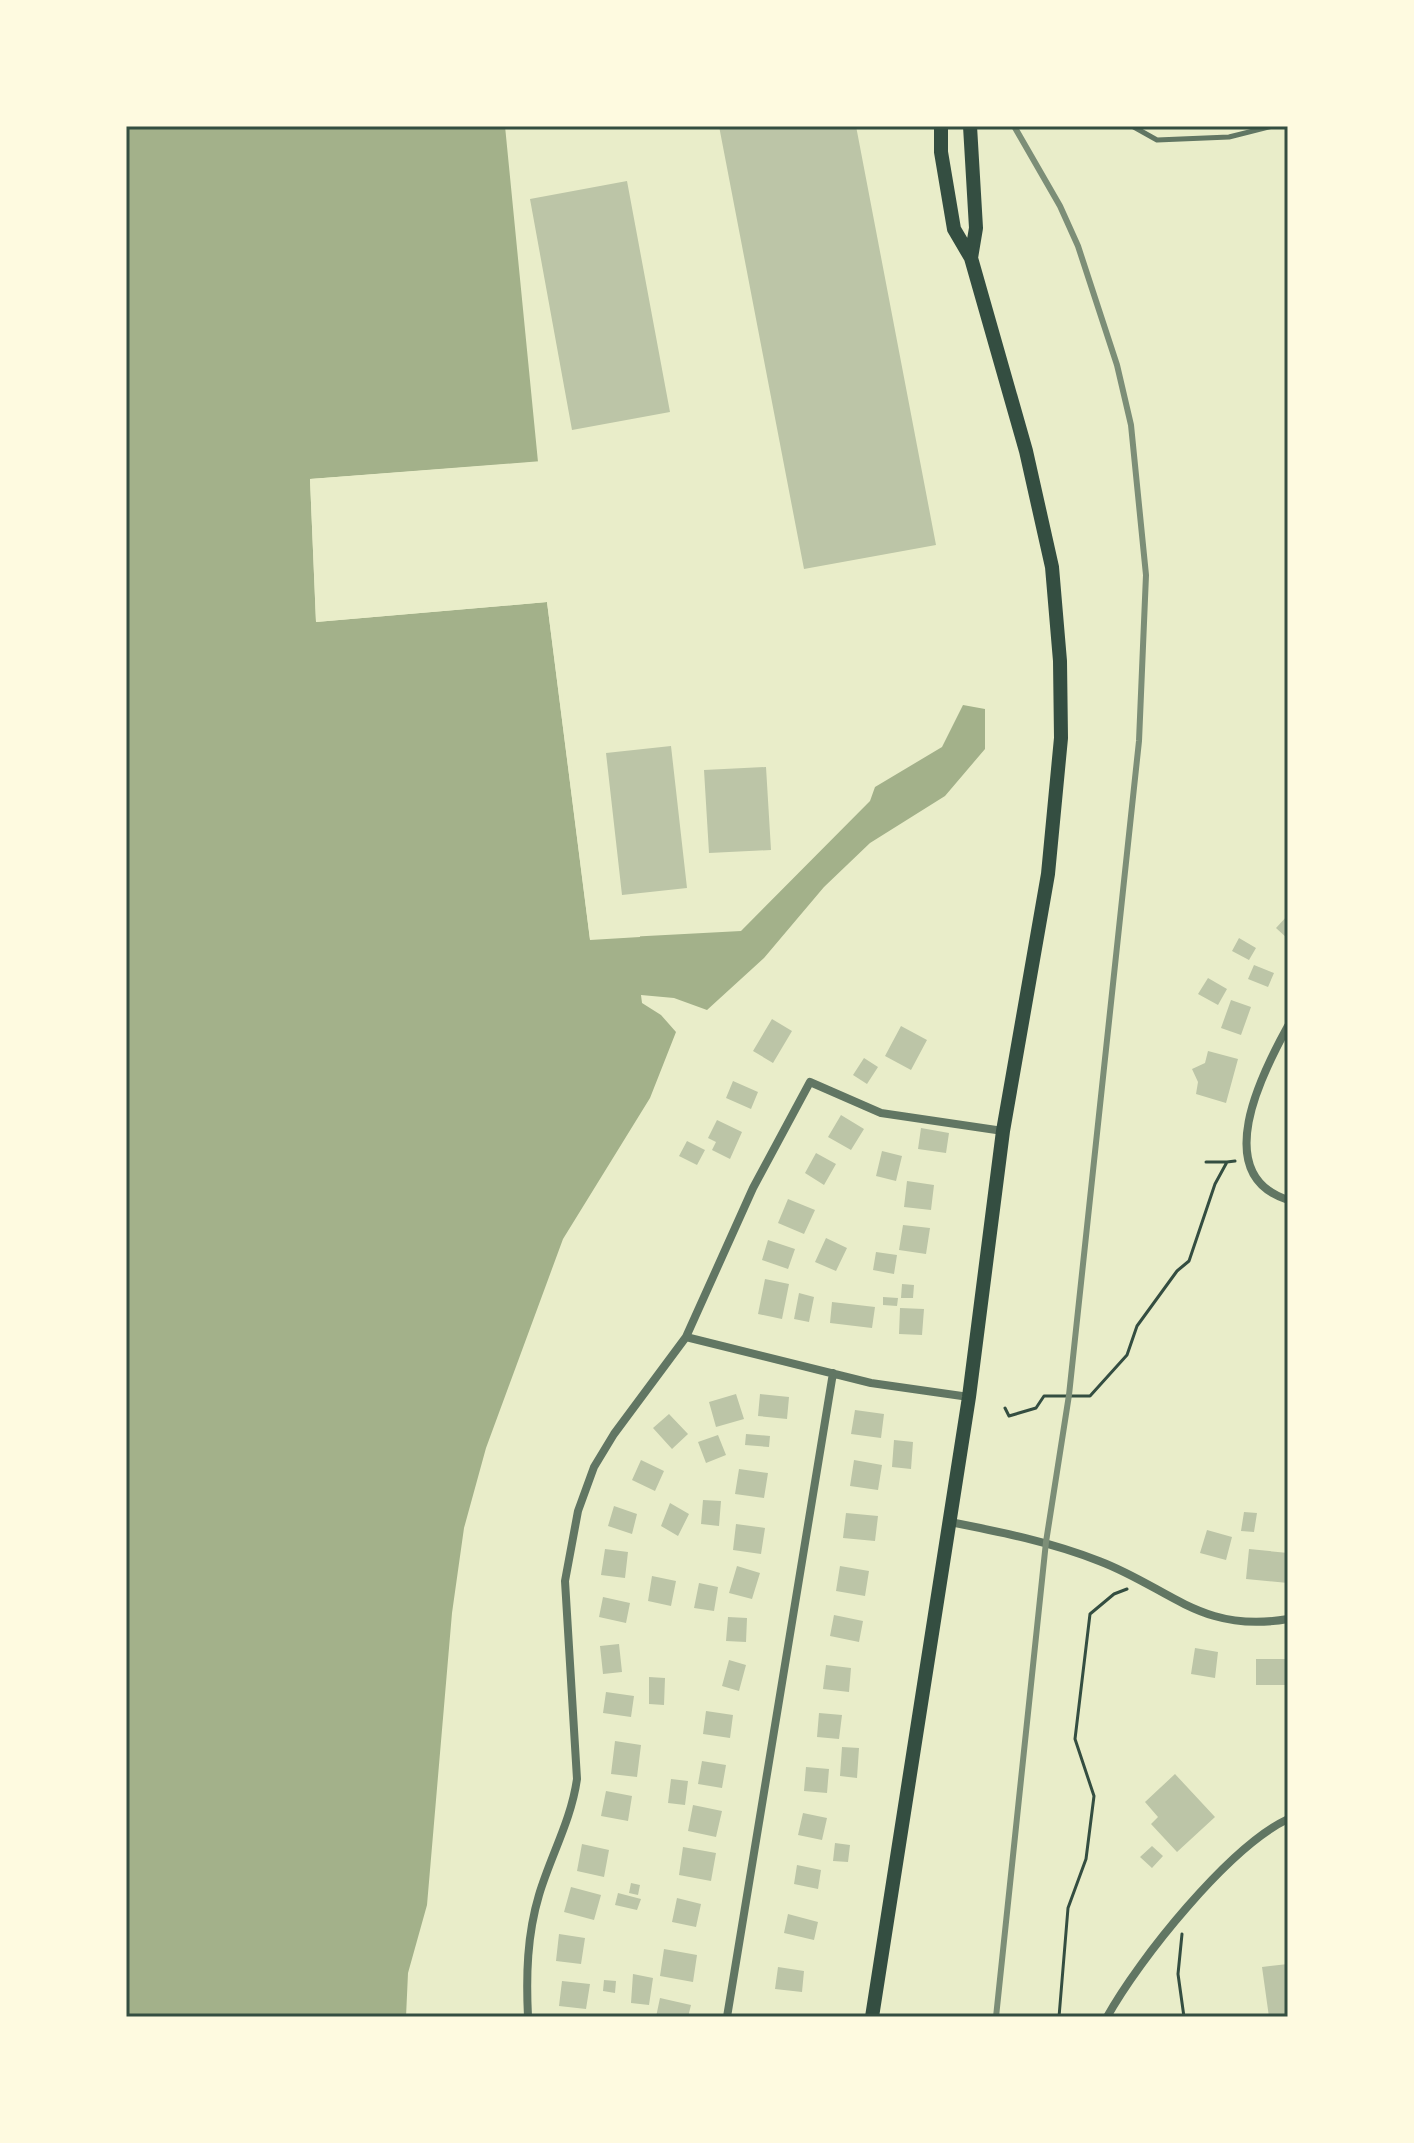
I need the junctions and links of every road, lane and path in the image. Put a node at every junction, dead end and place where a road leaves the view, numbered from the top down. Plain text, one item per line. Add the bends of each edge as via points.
1 (941, 126) edge
2 (970, 126) edge
3 (1132, 126) edge
4 (1273, 126) edge
5 (971, 258) junction
6 (1288, 1026) edge
7 (1003, 1131) junction
8 (1246, 1160) junction
9 (1206, 1162) dead end
10 (1227, 1162) junction
11 (1288, 1200) edge
12 (686, 1337) junction
13 (833, 1373) junction
14 (969, 1397) junction
15 (1005, 1408) dead end
16 (950, 1522) junction
17 (1142, 1583) junction
18 (1288, 1619) edge
19 (1288, 1819) edge
20 (1186, 1909) junction
21 (528, 2017) edge
22 (727, 2017) edge
23 (872, 2017) edge
24 (1059, 2017) edge
25 (1107, 2017) edge
26 (1184, 2017) edge

1 - 5 main road via 954,229
2 - 5 main road via 976,228
3 - 4 lane via 1157,140 1229,137
5 - 7 main road via 1026,451 1052,567 1061,722 1057,805
6 - 8 street via 1249,1123
7 - 12 street via 881,1113 810,1082 753,1188
7 - 14 main road
8 - 10 path
8 - 11 street via 1258,1184
9 - 10 path
10 - 15 path via 1189,1261 1137,1326 1127,1355 1090,1396 1044,1396 1036,1408 1009,1416
12 - 13 street
12 - 21 street via 594,1467 573,1533 565,1581 577,1779 572,1812 539,1895 527,1950
13 - 14 street
13 - 22 street
14 - 16 main road
16 - 17 street via 1046,1542
16 - 23 main road
17 - 18 street via 1208,1615 1243,1622
17 - 24 path via 1114,1594 1090,1614 1075,1739 1094,1796 1086,1859 1068,1908
19 - 20 street via 1262,1834
20 - 25 street via 1140,1964
20 - 26 path via 1178,1974

